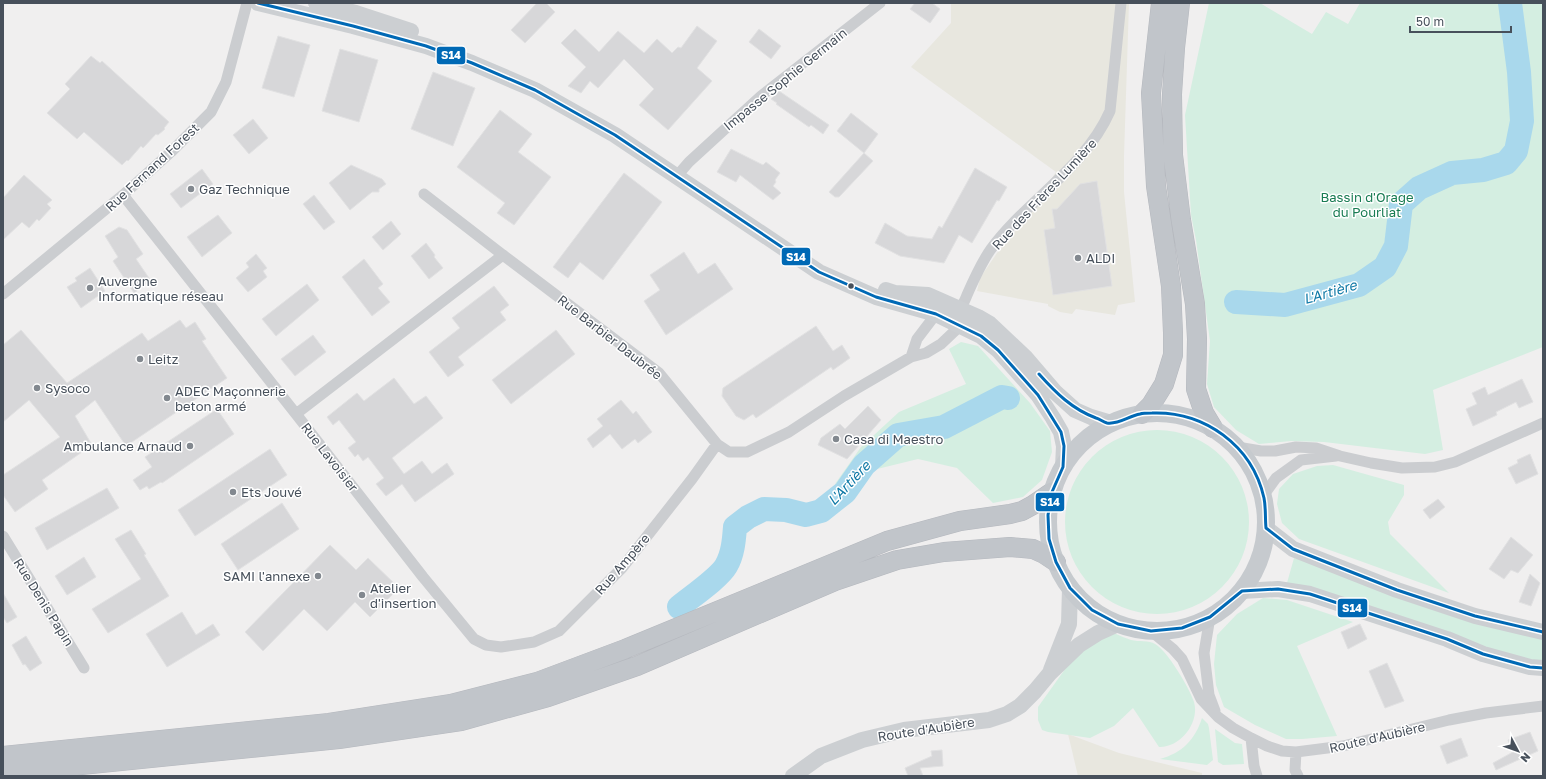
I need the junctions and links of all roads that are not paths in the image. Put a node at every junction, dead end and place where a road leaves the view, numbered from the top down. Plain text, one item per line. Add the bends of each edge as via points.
1 (247, 3) edge
2 (258, 3) edge
3 (316, 3) edge
4 (880, 3) edge
5 (1121, 3) edge
6 (1161, 3) edge
7 (1180, 3) edge
8 (1187, 3) edge
9 (1175, 48) junction
10 (536, 87) junction
11 (679, 174) junction
12 (424, 194) dead end
13 (123, 195) junction
14 (503, 255) junction
15 (3, 294) edge
16 (936, 314) junction
17 (960, 317) junction
18 (911, 357) junction
19 (296, 414) junction
20 (1142, 414) junction
21 (1111, 423) junction
22 (1543, 423) edge
23 (1213, 428) junction
24 (717, 444) junction
25 (1237, 447) junction
26 (1340, 456) junction
27 (1063, 468) junction
28 (1052, 492) junction
29 (1264, 496) junction
30 (1266, 528) junction
31 (3, 536) edge
32 (1056, 562) junction
33 (1070, 588) junction
34 (1242, 591) junction
35 (1210, 618) junction
36 (1118, 624) junction
37 (1151, 631) junction
38 (1543, 632) edge
39 (501, 647) joint
40 (84, 668) dead end
41 (1543, 668) edge
42 (1050, 673) junction
43 (1543, 706) edge
44 (1218, 717) junction
45 (1251, 738) junction
46 (1296, 752) junction
47 (3, 756) edge
48 (3, 773) edge
49 (793, 776) edge
50 (1257, 776) edge
51 (1298, 776) edge

1 - 13 street, Rue Fernand Forest via 226,82 211,112
2 - 10 main road via 426,46
3 - 10 main road via 427,36
4 - 11 street, Impasse Sophie Germain via 761,96
5 - 17 street, Rue des Frères Lumière via 1110,111 1100,131 1078,160 992,249 976,275
6 - 20 highway via 1151,93 1156,186 1170,286 1173,355 1164,384
7 - 9 highway
8 - 9 highway
9 - 23 highway via 1172,94 1173,155 1195,304 1196,389 1204,413
10 - 11 main road
11 - 16 main road via 819,272 876,297
11 - 17 main road via 811,259 895,293 928,296
12 - 14 street, Rue Barbier Daubrée
13 - 15 street, Rue Fernand Forest
13 - 19 street, Rue Lavoisier
14 - 19 street
14 - 24 street, Rue Barbier Daubrée via 658,373
16 - 17 main road
16 - 18 street via 917,339
17 - 18 street, Rue Barbier Daubrée via 940,344 926,353
17 - 21 main road via 990,324 1075,410
17 - 27 main road via 998,350 1038,395 1061,432 1064,446
18 - 24 street, Rue Barbier Daubrée via 788,432 747,452 728,452
19 - 39 street, Rue Lavoisier via 474,639 486,645
20 - 21 main road
20 - 23 main road via 1166,413 1191,418
21 - 27 main road via 1083,442
22 - 26 street via 1454,462 1435,467 1402,468
23 - 25 main road
24 - 39 street, Rue Ampère via 622,568 559,631 534,642
25 - 26 street via 1268,451 1296,447 1316,448
25 - 29 main road via 1248,461
26 - 29 street via 1301,460 1276,478
27 - 28 main road
28 - 32 main road via 1048,515 1049,539
28 - 47 highway via 1028,508 1010,514 960,521 887,540 625,649 536,682 451,704 329,723
29 - 30 main road
30 - 34 main road via 1259,562
30 - 38 main road via 1293,549 1397,590 1475,616
31 - 40 street, Rue Denis Papin
32 - 33 main road
32 - 48 highway via 1033,549 1010,546 944,552 897,560 835,581 637,666 548,697 461,722 339,739
33 - 36 main road via 1092,610
33 - 42 main road, Route d'Aubière via 1069,624
34 - 35 main road
34 - 41 main road via 1278,589 1310,594 1447,639 1483,654
35 - 37 main road via 1182,628
35 - 44 street via 1204,653 1209,695
36 - 37 main road
36 - 42 main road, Route d'Aubière via 1079,645
37 - 44 street, Route d'Aubière via 1182,659 1201,698
42 - 49 main road, Route d'Aubière via 1020,706 1007,714 989,720 904,730 862,740 821,756
43 - 46 street, Route d'Aubière via 1486,713 1343,746
44 - 45 street, Route d'Aubière
45 - 46 street, Route d'Aubière via 1282,751
45 - 50 street
46 - 51 street via 1295,770

